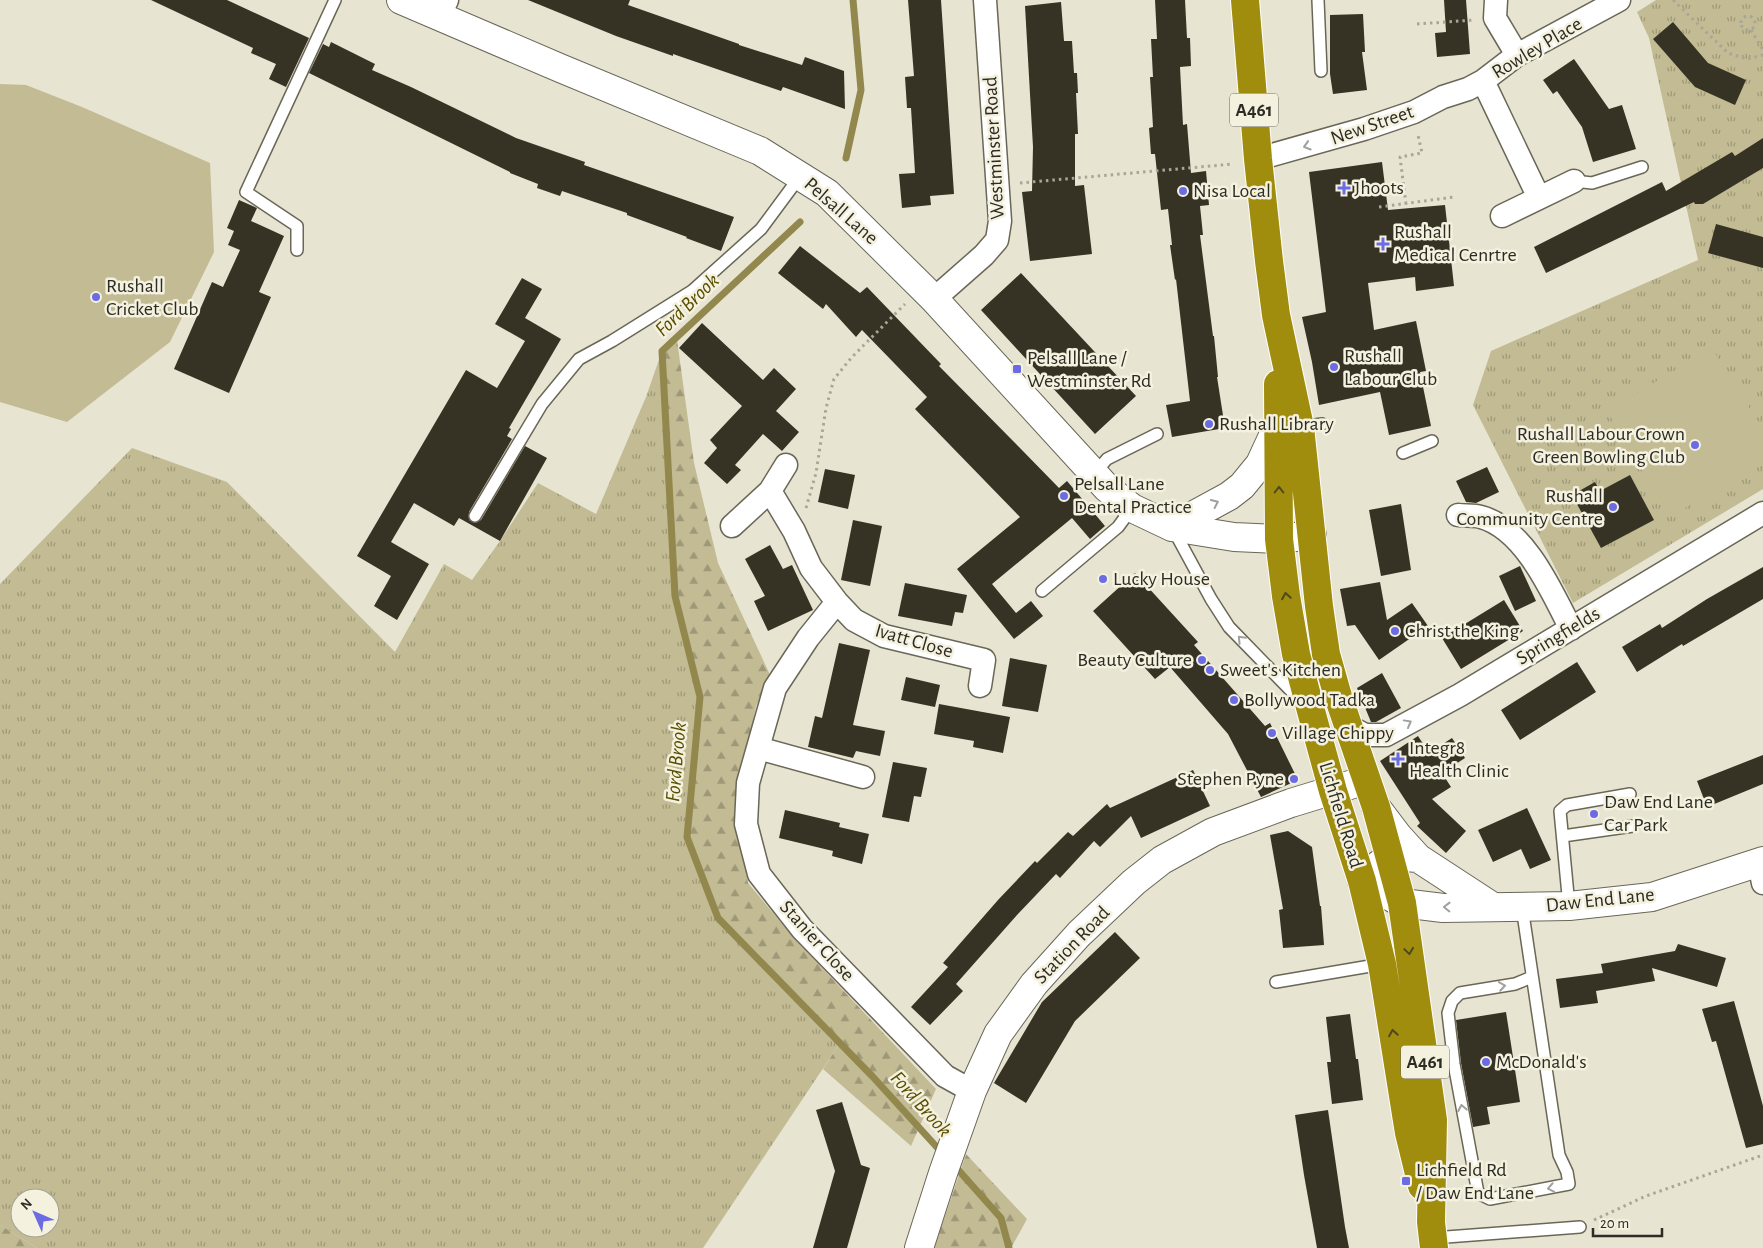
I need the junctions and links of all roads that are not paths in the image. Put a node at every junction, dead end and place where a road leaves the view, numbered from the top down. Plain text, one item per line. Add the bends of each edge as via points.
1 (335, 0) edge
2 (401, 0) edge
3 (985, 0) edge
4 (1245, 0) edge
5 (1318, 0) edge
6 (1619, 0) edge
7 (443, 8) edge
8 (1496, 9) edge
9 (1517, 55) junction
10 (1321, 71) dead end
11 (1476, 85) junction
12 (1258, 159) junction
13 (1642, 167) dead end
14 (800, 175) junction
15 (1574, 180) joint
16 (1539, 198) junction
17 (1502, 216) dead end
18 (297, 250) dead end
19 (934, 299) junction
20 (1300, 425) junction
21 (1157, 434) dead end
22 (1432, 440) dead end
23 (1403, 453) dead end
24 (786, 464) dead end
25 (1094, 474) junction
26 (770, 491) junction
27 (1132, 508) junction
28 (1763, 514) edge
29 (1458, 515) dead end
30 (475, 516) dead end
31 (732, 526) dead end
32 (1172, 526) junction
33 (1312, 535) junction
34 (1279, 538) junction
35 (1042, 591) dead end
36 (837, 602) junction
37 (1571, 628) junction
38 (980, 686) dead end
39 (1311, 712) junction
40 (1348, 726) junction
41 (758, 748) junction
42 (863, 777) dead end
43 (1366, 780) junction
44 (1333, 791) junction
45 (1630, 794) dead end
46 (1376, 807) junction
47 (1633, 826) dead end
48 (1563, 836) junction
49 (1390, 858) junction
50 (1418, 858) junction
51 (1762, 869) edge
52 (1362, 881) junction
53 (1402, 903) junction
54 (1569, 906) junction
55 (1493, 907) junction
56 (1522, 908) junction
57 (1382, 964) junction
58 (1532, 977) junction
59 (1276, 982) dead end
60 (972, 1091) junction
61 (1580, 1227) road end
62 (1432, 1236) edge
63 (919, 1248) edge

1 - 18 lane via 246,192 297,226
2 - 7 main road, Pelsall Lane
3 - 19 street, Westminster Road via 1000,220 998,240
4 - 12 highway, Lichfield Road / A461
5 - 10 lane
6 - 9 street, Rowley Place
7 - 14 main road, Pelsall Lane via 760,151
8 - 9 street
9 - 11 street, Rowley Place
11 -> 12 street, New Street via 1364,129
11 - 16 street
12 - 20 highway, Lichfield Road / A461 via 1276,315
13 - 15 lane via 1592,183
14 - 19 main road, Pelsall Lane via 827,193
14 - 30 lane via 761,229 692,291 579,359 542,404
15 - 16 street
16 - 17 street
19 - 25 main road, Pelsall Lane
32 -> 20 main road via 1242,486
20 - 33 highway, Lichfield Road / A461
34 -> 20 highway, Lichfield Road
21 - 25 lane via 1107,459
22 - 23 lane
24 - 26 street
25 - 27 main road, Pelsall Lane
26 - 31 street
26 - 36 street, Ivatt Close via 811,568
27 - 32 main road, Pelsall Lane
27 - 35 lane via 1118,527
28 - 37 street, Springfields
29 - 37 street via 1481,516 1499,525 1520,543 1544,576
32 - 34 main road, Pelsall Lane via 1234,537
39 -> 32 lane via 1229,627
33 - 34 main road, Pelsall Lane
33 - 40 highway, Lichfield Road / A461 via 1326,654
39 -> 34 highway, Lichfield Road via 1296,654
36 - 38 street, Ivatt Close via 854,620 884,636 984,660
36 - 41 street, Stanier Close via 775,688
40 -> 37 street, Springfields via 1365,735 1386,735
39 - 44 highway, Lichfield Road
40 - 43 highway, Lichfield Road / A461
41 - 42 street
41 - 60 street, Stanier Close via 748,783 746,824 759,874 802,929 938,1069
43 - 44 main road, Station Road
43 - 46 highway, Lichfield Road / A461
44 - 52 highway, Lichfield Road
44 - 60 main road, Station Road via 1213,832 1162,860 1134,882 1079,934 1034,984 998,1034
45 - 48 lane via 1566,804 1560,811
46 - 49 highway, Lichfield Road / A461
46 - 50 main road
47 - 48 lane
48 - 54 lane
49 - 50 main road
49 - 52 main road via 1376,866
49 - 53 highway, Lichfield Road / A461
50 - 55 main road
51 - 54 main road, Daw End Lane via 1652,897
52 - 53 main road, Daw End Lane
52 - 57 highway, Lichfield Road
55 -> 53 main road, Daw End Lane via 1443,908
53 -> 62 highway, Lichfield Road / A461 via 1433,1120
54 - 56 main road, Daw End Lane
55 - 56 main road, Daw End Lane
56 - 58 lane
57 - 59 lane
62 -> 57 highway, Lichfield Road via 1409,1133
58 -> 58 lane via 1559,1155 1569,1184 1490,1199 1478,1193 1448,1013 1452,1001 1460,993 1515,984
60 - 63 main road, Station Road
61 - 62 lane

